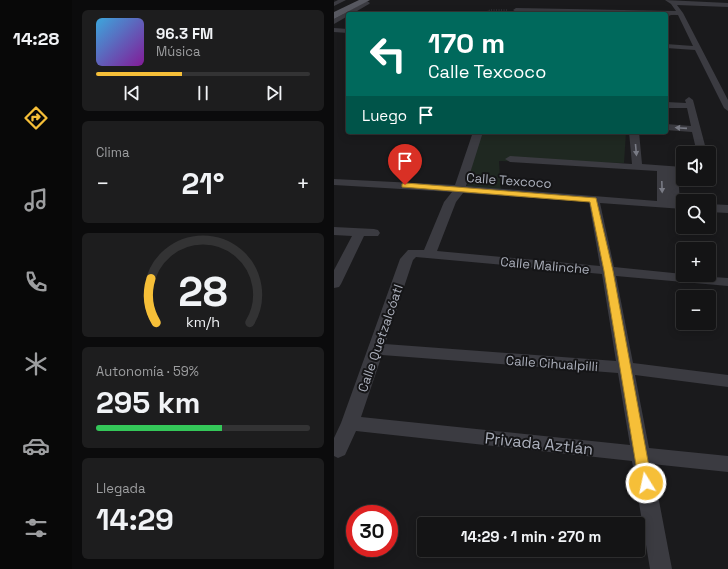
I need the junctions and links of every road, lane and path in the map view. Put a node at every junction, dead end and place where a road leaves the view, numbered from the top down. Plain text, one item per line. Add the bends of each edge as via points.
1 (343, 0) edge
2 (365, 1) edge
3 (670, 2) edge
4 (334, 4) edge
5 (728, 5) edge
6 (516, 10) joint
7 (334, 11) edge
8 (346, 12) edge
9 (347, 12) edge
10 (352, 12) edge
11 (486, 12) edge
12 (553, 12) edge
13 (668, 13) edge
14 (677, 13) junction
15 (346, 15) edge
16 (668, 15) edge
17 (335, 19) edge
18 (334, 30) edge
19 (346, 30) edge
20 (668, 46) edge
21 (697, 48) junction
22 (668, 105) edge
23 (728, 108) edge
24 (668, 127) edge
25 (696, 129) junction
26 (471, 134) edge
27 (477, 134) edge
28 (634, 134) edge
29 (700, 146) edge
30 (510, 159) dead end
31 (637, 168) junction
32 (672, 170) edge
33 (334, 182) edge
34 (454, 190) junction
35 (677, 194) edge
36 (594, 200) junction
37 (663, 205) junction
38 (676, 206) edge
39 (716, 208) edge
40 (728, 209) edge
41 (334, 231) edge
42 (360, 232) junction
43 (374, 233) dead end
44 (429, 254) junction
45 (410, 255) joint
46 (608, 271) junction
47 (728, 282) edge
48 (334, 284) edge
49 (376, 349) junction
50 (626, 368) junction
51 (728, 381) edge
52 (350, 422) junction
53 (338, 450) dead end
54 (641, 454) junction
55 (728, 464) edge
56 (661, 569) edge

1 - 4 street
2 - 7 main road
2 - 9 main road
2 - 10 street
3 - 5 street
3 - 14 street
6 - 11 path
6 - 12 street
8 - 17 main road
13 - 14 street
14 - 16 lane
14 - 21 street
15 - 17 street
18 - 19 street
20 - 21 street
21 - 23 street
22 - 25 street via 690,104
25 -> 24 street
25 - 29 street
26 - 34 street
27 - 34 street
28 -> 31 street
30 - 31 street
31 - 32 street
32 - 35 street
32 -> 37 street
33 - 34 street, Calle Texcoco
34 - 36 street, Calle Texcoco
34 - 44 street
36 - 37 street, Calle Texcoco
36 - 46 street
37 - 38 street, Calle Texcoco
39 - 40 street
41 - 42 street
42 - 43 street
42 - 48 street
44 - 45 street, Calle Malinche
44 - 46 street, Calle Malinche
45 - 49 street, Calle Quetzalcóatl
46 - 47 street, Calle Malinche
46 - 50 street
49 - 50 street, Calle Cihualpilli
49 - 52 street, Calle Quetzalcóatl
50 - 51 street, Calle Cihualpilli
50 - 54 street
52 - 53 street, Calle Quetzalcóatl
52 - 54 street, Privada Aztlán
54 - 55 street, Privada Aztlán
54 - 56 street

